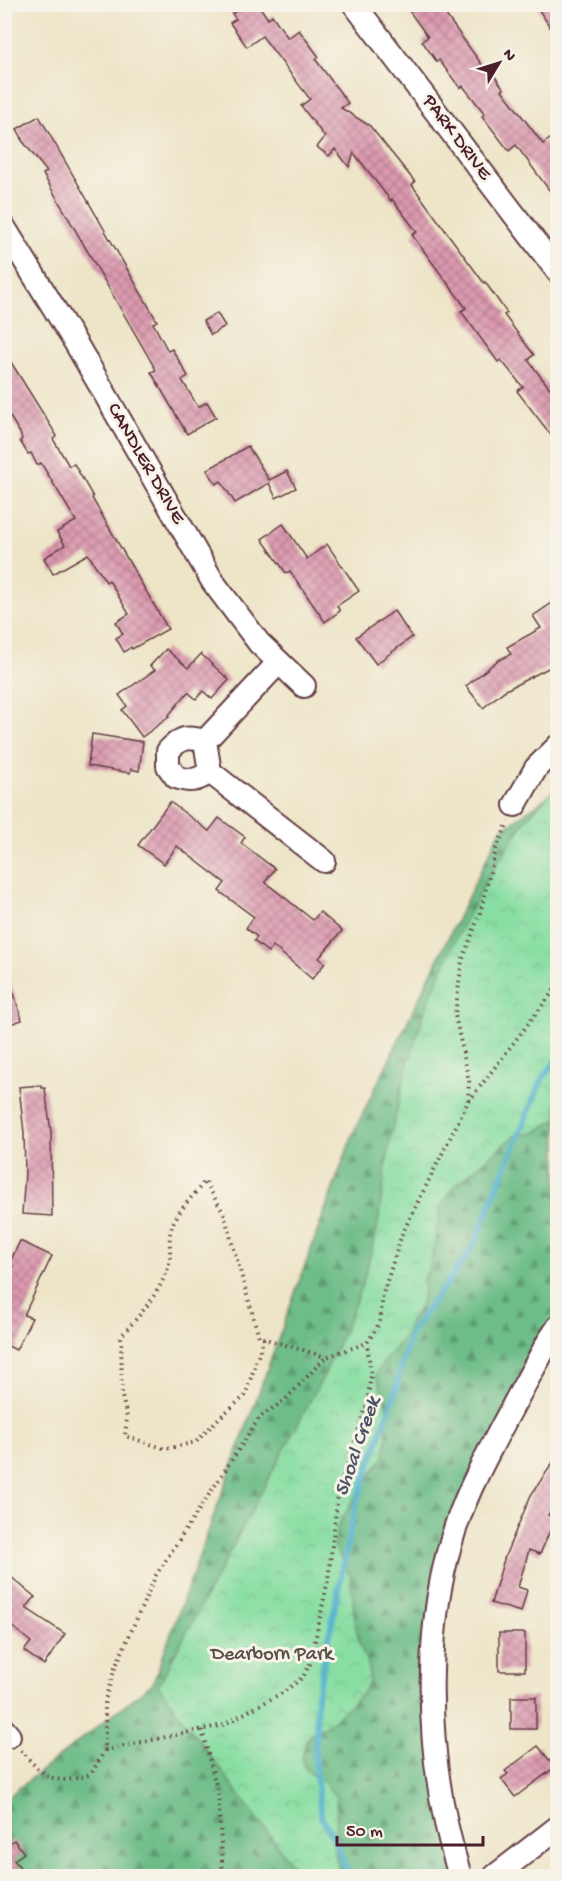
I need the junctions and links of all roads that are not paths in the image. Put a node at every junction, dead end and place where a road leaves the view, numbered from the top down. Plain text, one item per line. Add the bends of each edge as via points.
1 (354, 4) edge
2 (4, 227) edge
3 (558, 273) edge
4 (279, 662) junction
5 (304, 686) dead end
6 (206, 741) junction
7 (558, 746) edge
8 (210, 772) junction
9 (515, 805) road end
10 (324, 861) dead end
11 (558, 1327) edge
12 (558, 1827) edge
13 (460, 1876) edge
14 (495, 1876) edge

1 - 3 street, PARK DRIVE
2 - 4 street, CANDLER DRIVE via 213,582 259,643
4 - 5 street, CANDLER DRIVE
4 - 6 street
6 - 8 street
6 - 8 street via 190,737 177,741 168,751 168,766 176,777 189,781 199,780
7 - 9 street via 536,768
8 - 10 street
11 - 13 street via 471,1489 444,1564 432,1654 435,1747 440,1800
12 - 14 street

